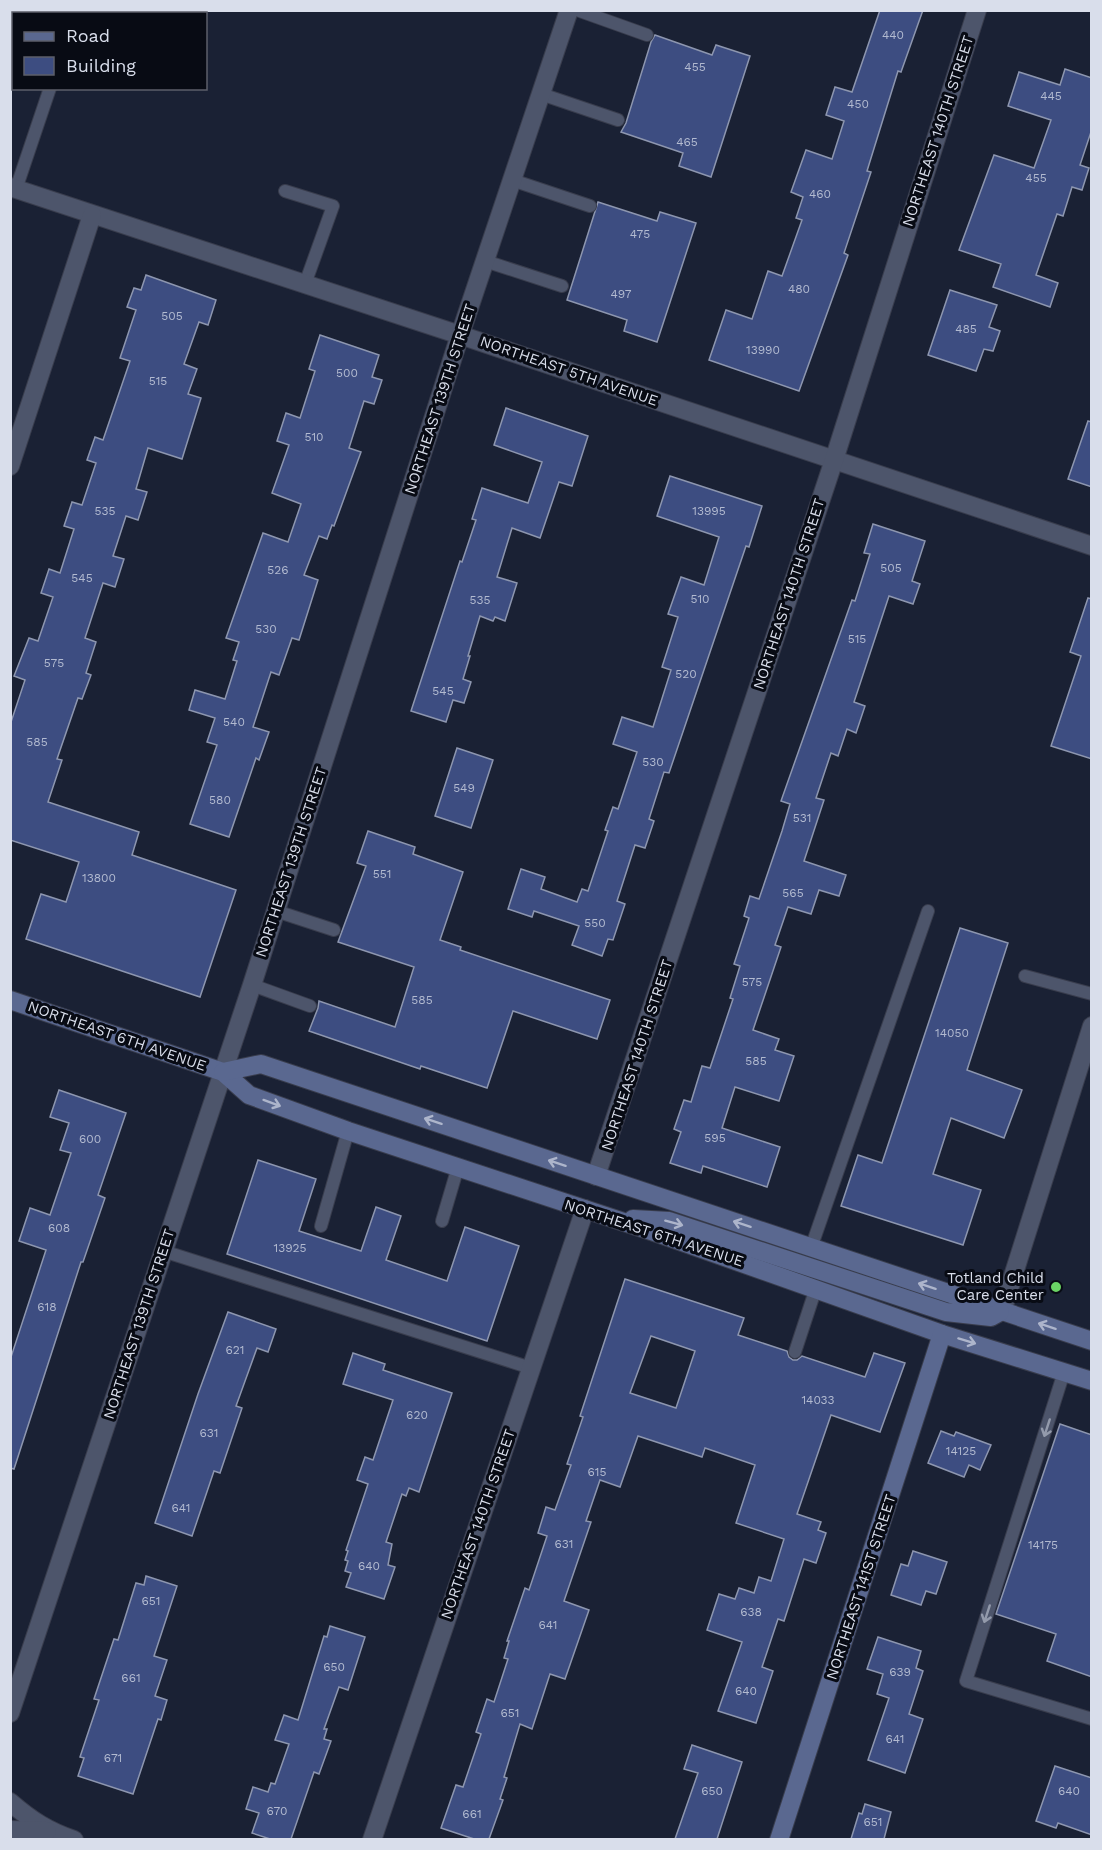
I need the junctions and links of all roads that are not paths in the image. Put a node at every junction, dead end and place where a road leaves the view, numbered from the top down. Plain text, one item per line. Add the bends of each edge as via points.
1 (569, 10) edge
2 (577, 10) edge
3 (977, 10) edge
4 (647, 35) dead end
5 (49, 90) edge
6 (541, 93) junction
7 (618, 120) dead end
8 (512, 180) junction
9 (13, 188) edge
10 (285, 191) dead end
11 (590, 206) dead end
12 (92, 215) junction
13 (485, 261) junction
14 (305, 284) junction
15 (562, 286) dead end
16 (460, 335) junction
17 (834, 460) junction
18 (10, 466) edge
19 (1092, 546) edge
20 (276, 911) junction
21 (928, 911) dead end
22 (334, 930) dead end
23 (1025, 976) dead end
24 (252, 986) junction
25 (1092, 994) edge
26 (10, 1000) edge
27 (310, 1006) dead end
28 (1092, 1026) edge
29 (223, 1072) junction
30 (348, 1131) junction
31 (458, 1167) junction
32 (597, 1176) junction
33 (585, 1209) junction
34 (616, 1220) junction
35 (442, 1221) dead end
36 (321, 1226) dead end
37 (811, 1248) junction
38 (163, 1251) junction
39 (816, 1288) junction
40 (1002, 1311) junction
41 (942, 1334) junction
42 (1092, 1341) edge
43 (795, 1352) dead end
44 (531, 1368) junction
45 (1064, 1372) junction
46 (1092, 1381) edge
47 (10, 1713) edge
48 (1092, 1719) edge
49 (10, 1802) edge
50 (10, 1830) edge
51 (49, 1831) junction
52 (74, 1839) edge
53 (372, 1839) edge
54 (779, 1839) edge

1 - 6 street, NORTHEAST 139TH STREET
2 - 4 lane
3 - 17 street, NORTHEAST 140TH STREET
5 - 9 lane
6 - 7 lane
6 - 8 street, NORTHEAST 139TH STREET
8 - 11 lane
8 - 13 street, NORTHEAST 139TH STREET
9 - 12 street, NORTHEAST 5TH AVENUE
10 - 14 lane via 333,206
12 - 14 street, NORTHEAST 5TH AVENUE
12 - 18 street
13 - 15 lane
13 - 16 street, NORTHEAST 139TH STREET
14 - 16 street, NORTHEAST 5TH AVENUE
16 - 17 street, NORTHEAST 5TH AVENUE
16 - 20 street, NORTHEAST 139TH STREET
17 - 19 street, NORTHEAST 5TH AVENUE
17 - 32 street, NORTHEAST 140TH STREET
20 - 22 lane
20 - 24 street, NORTHEAST 139TH STREET
21 - 37 lane
23 - 25 lane
24 - 27 lane
24 - 29 street, NORTHEAST 139TH STREET
26 - 29 main road, NORTHEAST 6TH AVENUE
28 - 40 street
29 -> 30 main road, NORTHEAST 6TH AVENUE via 249,1095
32 -> 29 main road, NORTHEAST 6TH AVENUE via 261,1064
29 - 38 street, NORTHEAST 139TH STREET
30 - 31 main road, NORTHEAST 6TH AVENUE
30 - 36 lane
31 - 33 main road, NORTHEAST 6TH AVENUE
31 - 35 lane
37 -> 32 main road, NORTHEAST 6TH AVENUE
33 - 34 main road, NORTHEAST 6TH AVENUE
33 - 44 street, NORTHEAST 140TH STREET
34 - 39 main road, NORTHEAST 6TH AVENUE
34 -> 40 main road via 669,1221 946,1312 991,1317
40 -> 37 main road, NORTHEAST 6TH AVENUE
38 - 44 lane
38 - 47 street, NORTHEAST 139TH STREET
39 - 41 main road, NORTHEAST 6TH AVENUE
39 - 43 lane
42 -> 40 main road, NORTHEAST 6TH AVENUE
41 -> 45 main road, NORTHEAST 6TH AVENUE
41 - 54 main road, NORTHEAST 141ST STREET
44 - 53 street, NORTHEAST 140TH STREET
45 - 46 main road, NORTHEAST 6TH AVENUE
45 -> 48 lane via 966,1681
49 - 51 street
50 - 51 street
51 - 52 street

